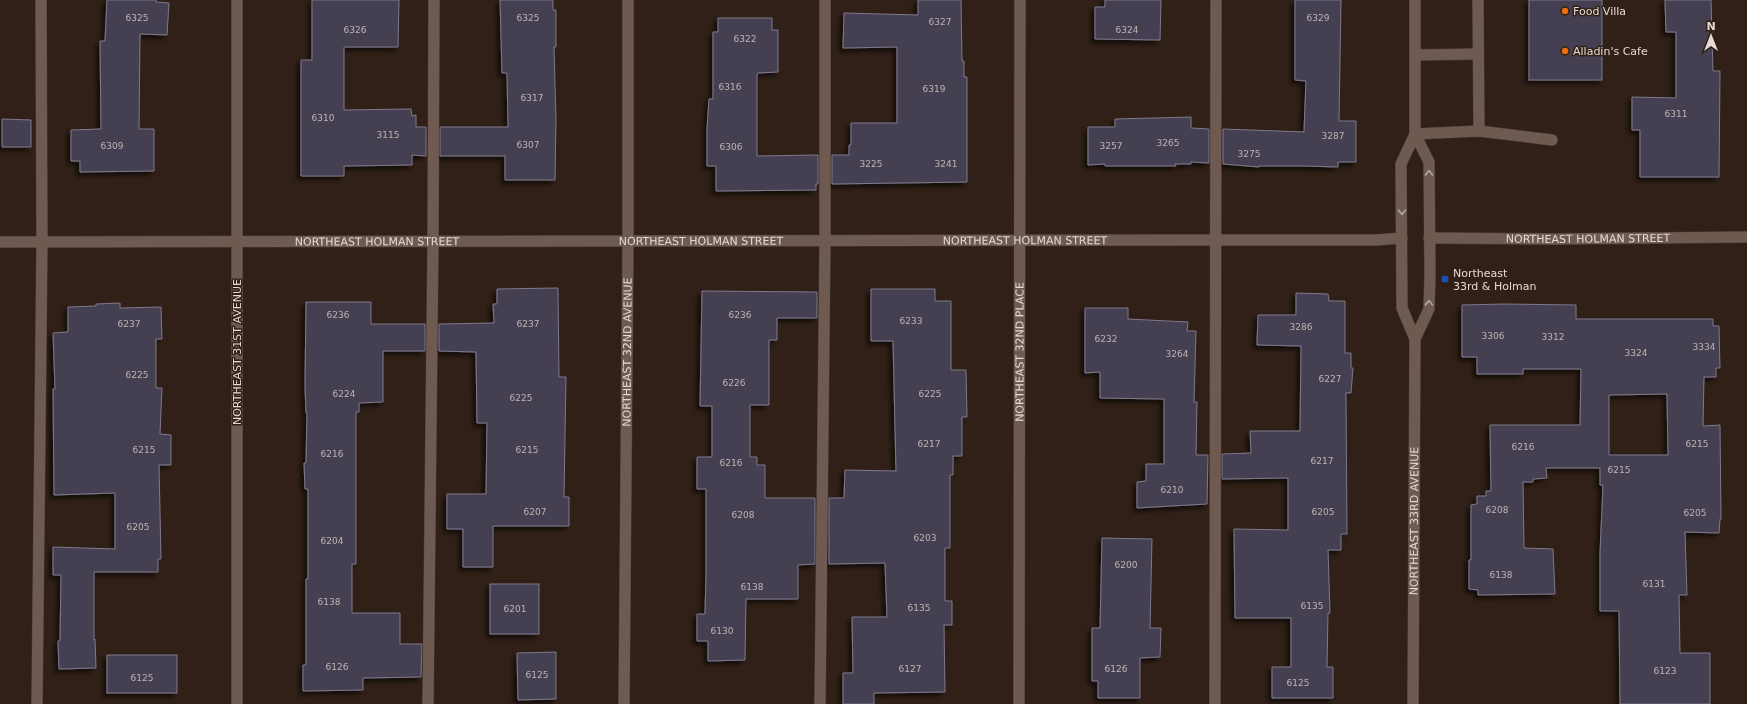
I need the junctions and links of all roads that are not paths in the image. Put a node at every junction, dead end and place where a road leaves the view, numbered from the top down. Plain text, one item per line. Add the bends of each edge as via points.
1 (41, 0) edge
2 (237, 0) edge
3 (434, 0) edge
4 (628, 0) edge
5 (825, 0) edge
6 (1020, 0) edge
7 (1216, 0) edge
8 (1415, 0) edge
9 (1478, 0) edge
10 (1478, 54) junction
11 (1415, 55) junction
12 (1479, 131) junction
13 (1415, 134) junction
14 (1552, 140) dead end
15 (1747, 236) edge
16 (1402, 238) junction
17 (1429, 238) junction
18 (1019, 240) junction
19 (1216, 240) junction
20 (628, 241) junction
21 (825, 241) junction
22 (0, 242) edge
23 (42, 242) junction
24 (237, 242) junction
25 (433, 242) junction
26 (1415, 339) junction
27 (37, 704) edge
28 (237, 704) edge
29 (428, 704) edge
30 (624, 704) edge
31 (820, 704) edge
32 (1019, 704) edge
33 (1215, 704) edge
34 (1413, 704) edge

1 - 23 street
2 - 24 street, NORTHEAST 31ST AVENUE
3 - 25 street
4 - 20 street, NORTHEAST 32ND AVENUE
5 - 21 street
6 - 18 street, NORTHEAST 32ND PLACE
7 - 19 street
8 - 11 street, NORTHEAST 33RD AVENUE
9 - 10 street
10 - 11 street
10 - 12 street
11 - 13 street, NORTHEAST 33RD AVENUE
12 - 13 street
12 - 14 street
13 -> 16 street, NORTHEAST 33RD AVENUE via 1401,164
17 -> 13 street, NORTHEAST 33RD AVENUE via 1429,162
15 - 17 street, NORTHEAST HOLMAN STREET
16 - 19 street, NORTHEAST HOLMAN STREET
16 - 26 street, NORTHEAST 33RD AVENUE via 1402,308
26 -> 17 street, NORTHEAST 33RD AVENUE via 1429,310
18 - 19 street, NORTHEAST HOLMAN STREET
18 - 21 street, NORTHEAST HOLMAN STREET
18 - 32 street, NORTHEAST 32ND PLACE
19 - 33 street
20 - 21 street, NORTHEAST HOLMAN STREET
20 - 25 street, NORTHEAST HOLMAN STREET
20 - 30 street, NORTHEAST 32ND AVENUE
21 - 31 street
22 - 23 street, NORTHEAST HOLMAN STREET
23 - 24 street, NORTHEAST HOLMAN STREET
23 - 27 street
24 - 25 street, NORTHEAST HOLMAN STREET
24 - 28 street, NORTHEAST 31ST AVENUE
25 - 29 street
26 - 34 street, NORTHEAST 33RD AVENUE

